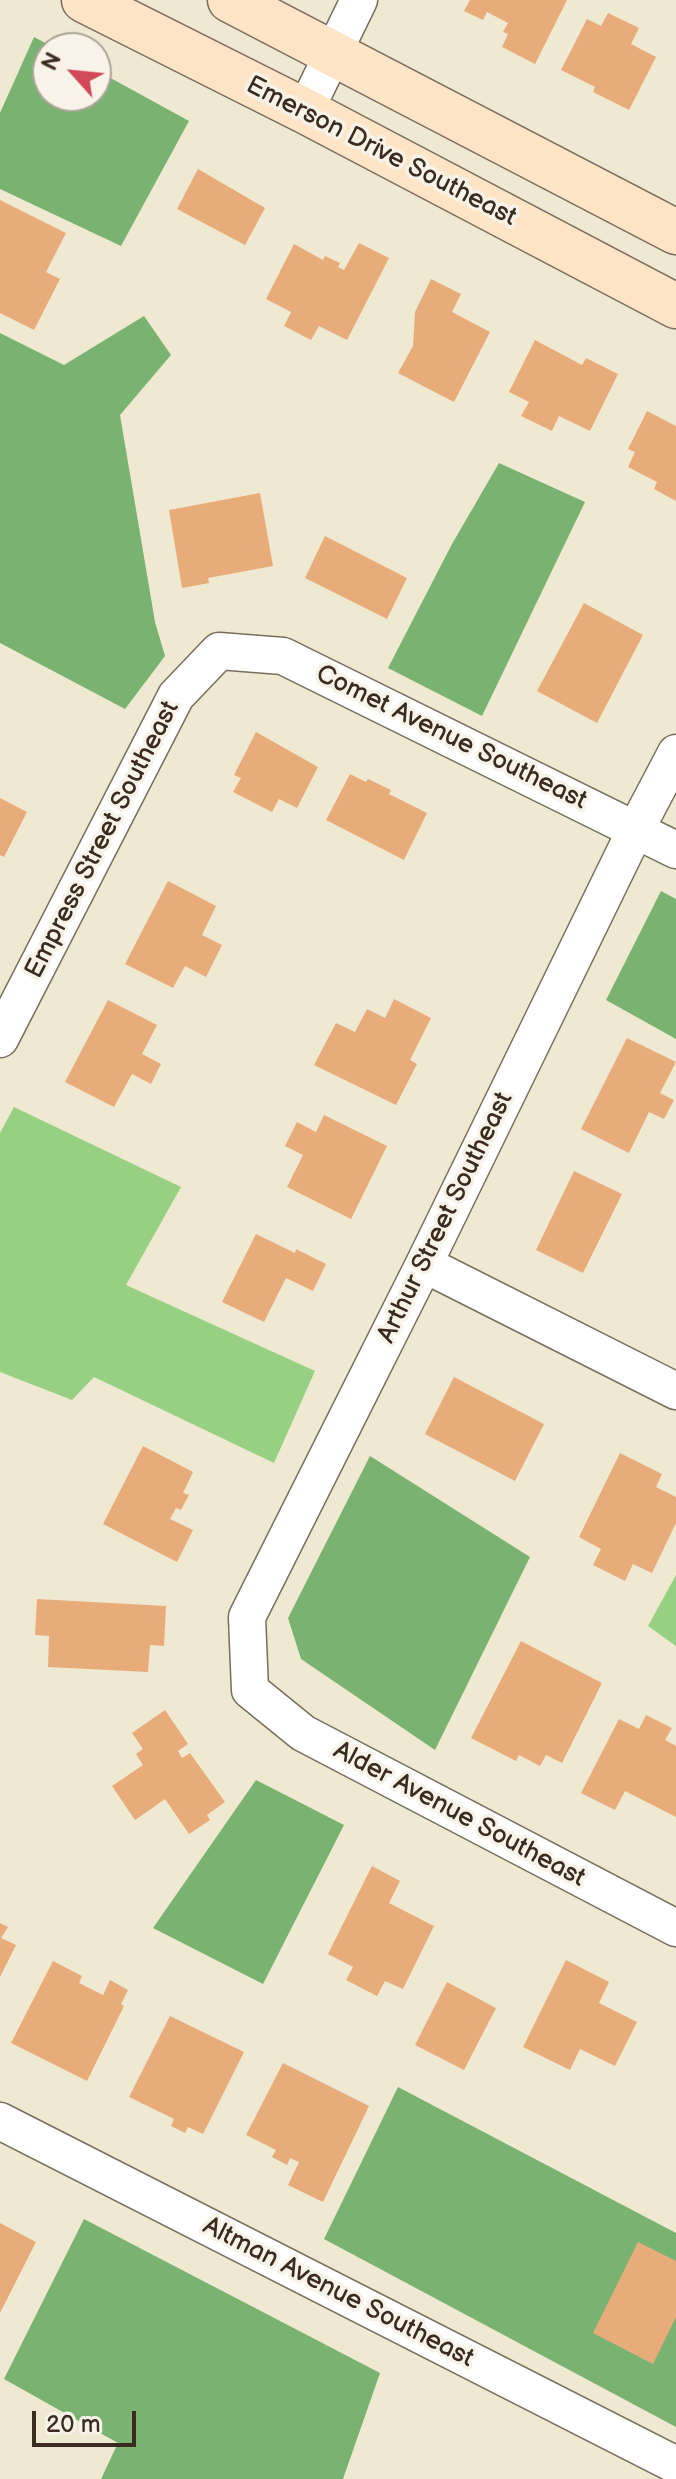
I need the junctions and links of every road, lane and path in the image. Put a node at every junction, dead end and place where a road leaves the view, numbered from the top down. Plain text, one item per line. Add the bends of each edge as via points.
1 (84, 0) edge
2 (230, 0) edge
3 (359, 0) edge
4 (333, 52) junction
5 (305, 111) junction
6 (676, 232) edge
7 (676, 306) edge
8 (219, 651) joint
9 (676, 753) edge
10 (636, 829) junction
11 (676, 850) edge
12 (0, 1039) edge
13 (424, 1264) junction
14 (676, 1391) edge
15 (250, 1690) joint
16 (676, 1928) edge
17 (0, 2121) edge
18 (676, 2465) edge

1 - 5 street, Emerson Drive Southeast
2 - 4 street
3 - 4 street
4 - 5 street
4 - 6 street
5 - 7 street, Emerson Drive Southeast
8 - 10 street, Comet Avenue Southeast via 283,656
8 - 12 street, Empress Street Southeast via 176,696
9 - 10 street, Arthur Street Southeast
10 - 11 street, Comet Avenue Southeast
10 - 13 street, Arthur Street Southeast
13 - 14 street
13 - 15 street, Arthur Street Southeast via 247,1617
15 - 16 street, Alder Avenue Southeast via 303,1733
17 - 18 street, Altman Avenue Southeast

